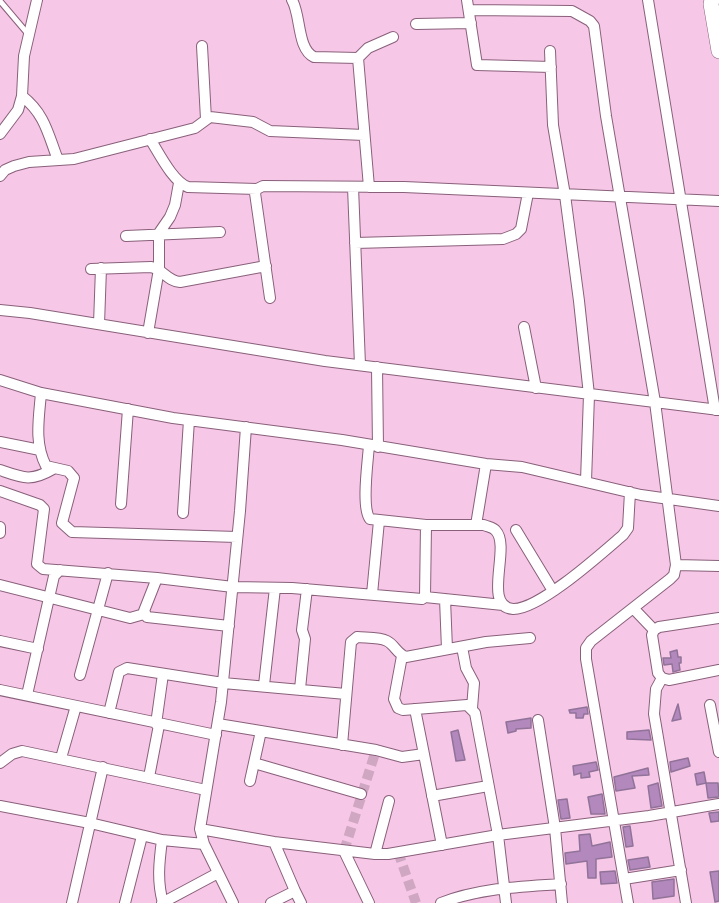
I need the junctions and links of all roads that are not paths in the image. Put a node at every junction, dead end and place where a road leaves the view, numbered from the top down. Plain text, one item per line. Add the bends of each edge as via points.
1 (37, 0) edge
2 (292, 0) edge
3 (648, 0) edge
4 (712, 0) edge
5 (0, 1) edge
6 (468, 5) edge
7 (471, 23) junction
8 (416, 24) dead end
9 (717, 30) edge
10 (29, 36) junction
11 (393, 37) dead end
12 (202, 46) dead end
13 (550, 51) dead end
14 (719, 51) edge
15 (358, 58) junction
16 (550, 67) junction
17 (22, 96) junction
18 (206, 119) junction
19 (0, 135) edge
20 (364, 135) junction
21 (150, 139) junction
22 (58, 160) junction
23 (2, 172) edge
24 (179, 183) junction
25 (353, 187) junction
26 (369, 187) junction
27 (257, 189) junction
28 (528, 193) junction
29 (565, 195) junction
30 (620, 197) junction
31 (679, 199) junction
32 (719, 201) edge
33 (220, 232) dead end
34 (159, 234) junction
35 (126, 236) dead end
36 (356, 243) junction
37 (266, 267) junction
38 (159, 269) junction
39 (270, 298) dead end
40 (0, 310) edge
41 (99, 324) junction
42 (524, 327) dead end
43 (148, 333) junction
44 (360, 365) junction
45 (377, 368) junction
46 (0, 380) edge
47 (536, 388) junction
48 (41, 393) junction
49 (589, 395) junction
50 (655, 402) junction
51 (128, 409) junction
52 (717, 410) edge
53 (189, 420) junction
54 (246, 427) junction
55 (0, 442) edge
56 (374, 446) junction
57 (40, 450) junction
58 (486, 464) junction
59 (52, 469) junction
60 (0, 470) edge
61 (586, 481) junction
62 (0, 491) edge
63 (630, 492) junction
64 (668, 499) junction
65 (121, 504) dead end
66 (719, 506) edge
67 (183, 513) dead end
68 (379, 521) junction
69 (426, 525) junction
70 (476, 525) junction
71 (0, 527) edge
72 (516, 530) dead end
73 (0, 533) edge
74 (237, 537) junction
75 (676, 565) junction
76 (719, 566) edge
77 (60, 570) junction
78 (108, 573) junction
79 (157, 578) junction
80 (0, 585) edge
81 (233, 587) junction
82 (275, 588) junction
83 (307, 589) junction
84 (553, 591) junction
85 (372, 594) junction
86 (425, 597) junction
87 (51, 598) junction
88 (445, 599) junction
89 (503, 605) junction
90 (633, 608) junction
91 (98, 609) junction
92 (144, 614) junction
93 (719, 618) edge
94 (229, 626) junction
95 (654, 630) junction
96 (530, 638) dead end
97 (0, 641) edge
98 (462, 646) junction
99 (447, 649) junction
100 (38, 650) junction
101 (402, 656) junction
102 (719, 670) edge
103 (163, 674) junction
104 (80, 675) dead end
105 (662, 678) junction
106 (223, 683) junction
107 (264, 686) junction
108 (300, 689) junction
109 (0, 690) edge
110 (346, 694) junction
111 (27, 695) junction
112 (710, 705) dead end
113 (76, 706) junction
114 (472, 708) junction
115 (415, 709) junction
116 (108, 713) junction
117 (538, 720) dead end
118 (158, 724) junction
119 (217, 730) junction
120 (261, 732) junction
121 (342, 745) junction
122 (719, 752) edge
123 (424, 754) junction
124 (61, 758) junction
125 (0, 763) edge
126 (254, 763) junction
127 (103, 767) junction
128 (149, 777) junction
129 (250, 781) dead end
130 (488, 786) junction
131 (206, 790) junction
132 (361, 794) dead end
133 (432, 796) junction
134 (389, 801) dead end
135 (719, 804) edge
136 (0, 806) edge
137 (671, 812) junction
138 (614, 820) junction
139 (90, 823) junction
140 (555, 828) junction
141 (200, 829) junction
142 (498, 835) junction
143 (142, 836) junction
144 (162, 840) junction
145 (274, 842) junction
146 (204, 844) junction
147 (442, 845) junction
148 (344, 851) junction
149 (375, 854) junction
150 (681, 870) junction
151 (219, 873) junction
152 (624, 879) junction
153 (561, 884) junction
154 (504, 888) junction
155 (295, 891) junction
156 (459, 899) edge
157 (72, 903) edge
158 (125, 903) edge
159 (163, 903) edge
160 (233, 903) edge
161 (271, 903) edge
162 (301, 903) edge
163 (369, 903) edge
164 (441, 903) edge
165 (506, 903) edge
166 (562, 903) edge
167 (628, 903) edge
168 (686, 903) edge

1 - 10 street
2 - 15 street via 309,55
3 - 31 street
4 - 9 street
5 - 10 lane
6 - 7 street
6 - 30 street via 572,11 594,26
7 - 8 street
7 - 16 street via 477,64
9 - 14 street
10 - 17 street
11 - 15 street via 368,48
12 - 18 street
13 - 16 street
15 - 20 street
16 - 29 street via 553,125
17 - 19 street via 18,110
17 - 22 street via 42,116
18 - 20 street via 253,122 270,130
18 - 21 street via 195,128
20 - 26 street
21 - 22 street
21 - 24 street
22 - 23 street via 29,162
24 - 27 street via 188,187
24 - 34 street via 175,205
25 - 26 street
25 - 27 street
25 - 36 street
26 - 28 street
27 - 37 street
28 - 29 street
28 - 36 street via 521,229 503,239
29 - 30 street
29 - 49 street
30 - 31 street
30 - 50 street
31 - 32 street
31 - 52 street
33 - 34 street
34 - 35 street
34 - 38 street
36 - 44 street
37 - 38 street via 180,282 169,279
37 - 39 street
38 - 41 street via 96,268
38 - 43 street
40 - 41 street
41 - 43 street
42 - 47 street
43 - 44 street
44 - 45 street
45 - 47 street
45 - 56 street
46 - 48 street
47 - 49 street
48 - 51 street
48 - 57 street
49 - 50 street
49 - 61 street
50 - 52 street
50 - 64 street
51 - 53 street
51 - 65 street
53 - 54 street
53 - 67 street
54 - 56 street
54 - 74 street
55 - 57 street
56 - 58 street
56 - 68 street via 367,515
57 - 59 street via 46,466
58 - 61 street via 522,467
58 - 70 street
59 - 60 street via 33,478
59 - 74 street via 73,474 62,523 72,532
61 - 63 street
62 - 77 street via 42,507 37,564 43,569
63 - 64 street
63 - 84 street via 628,528 623,535
64 - 66 street
64 - 75 street
68 - 69 street
68 - 85 street
69 - 70 street
69 - 86 street
70 - 89 street via 492,528 501,541 497,595
71 - 73 street
72 - 84 street
74 - 81 street
75 - 76 street
75 - 90 street via 670,579
77 - 78 street
77 - 87 street via 54,576
78 - 79 street
78 - 91 street
79 - 81 street
79 - 92 street
80 - 87 street
81 - 82 street
81 - 94 street
82 - 83 street
82 - 107 street
83 - 85 street
83 - 108 street
84 - 89 street via 528,607 511,609
85 - 86 street via 419,600
86 - 88 street
87 - 91 street
87 - 100 street
88 - 89 street
88 - 99 street
90 - 95 street
90 - 138 street via 586,648
91 - 92 street via 130,618
91 - 104 street
92 - 94 street
93 - 95 street
94 - 106 street
95 - 105 street via 658,673
96 - 98 street
97 - 100 street
98 - 99 street
98 - 114 street via 474,683
99 - 101 street
100 - 111 street
101 - 110 street via 385,640 353,639
101 - 115 street via 395,705 403,710
102 - 105 street
103 - 106 street
103 - 116 street via 122,669
103 - 118 street
105 - 137 street via 656,689 654,714
106 - 107 street
106 - 119 street
107 - 108 street
108 - 110 street
109 - 111 street
110 - 121 street
111 - 113 street
112 - 122 street
113 - 116 street
113 - 124 street
114 - 115 street via 462,704
114 - 130 street
115 - 123 street
116 - 118 street
117 - 140 street
118 - 119 street
118 - 128 street
119 - 120 street
119 - 131 street
120 - 121 street
120 - 126 street
121 - 123 street via 402,757
123 - 133 street
124 - 125 street via 17,751
124 - 127 street
126 - 129 street
126 - 132 street
127 - 128 street
127 - 139 street
128 - 131 street
130 - 133 street
130 - 142 street
131 - 141 street
133 - 147 street
134 - 149 street
135 - 137 street
136 - 139 street
137 - 138 street
137 - 150 street
138 - 140 street
138 - 152 street
139 - 143 street
139 - 157 street
140 - 142 street
140 - 153 street
141 - 145 street
141 - 146 street
142 - 147 street
142 - 154 street
143 - 144 street
143 - 158 street
144 - 146 street
144 - 159 street via 158,870
145 - 148 street
145 - 155 street
146 - 151 street
147 - 149 street
148 - 149 street
148 - 163 street
150 - 152 street
150 - 168 street
151 - 159 street
151 - 160 street
152 - 167 street
153 - 154 street
153 - 166 street
154 - 156 street
154 - 165 street
155 - 161 street
155 - 162 street
156 - 164 street

